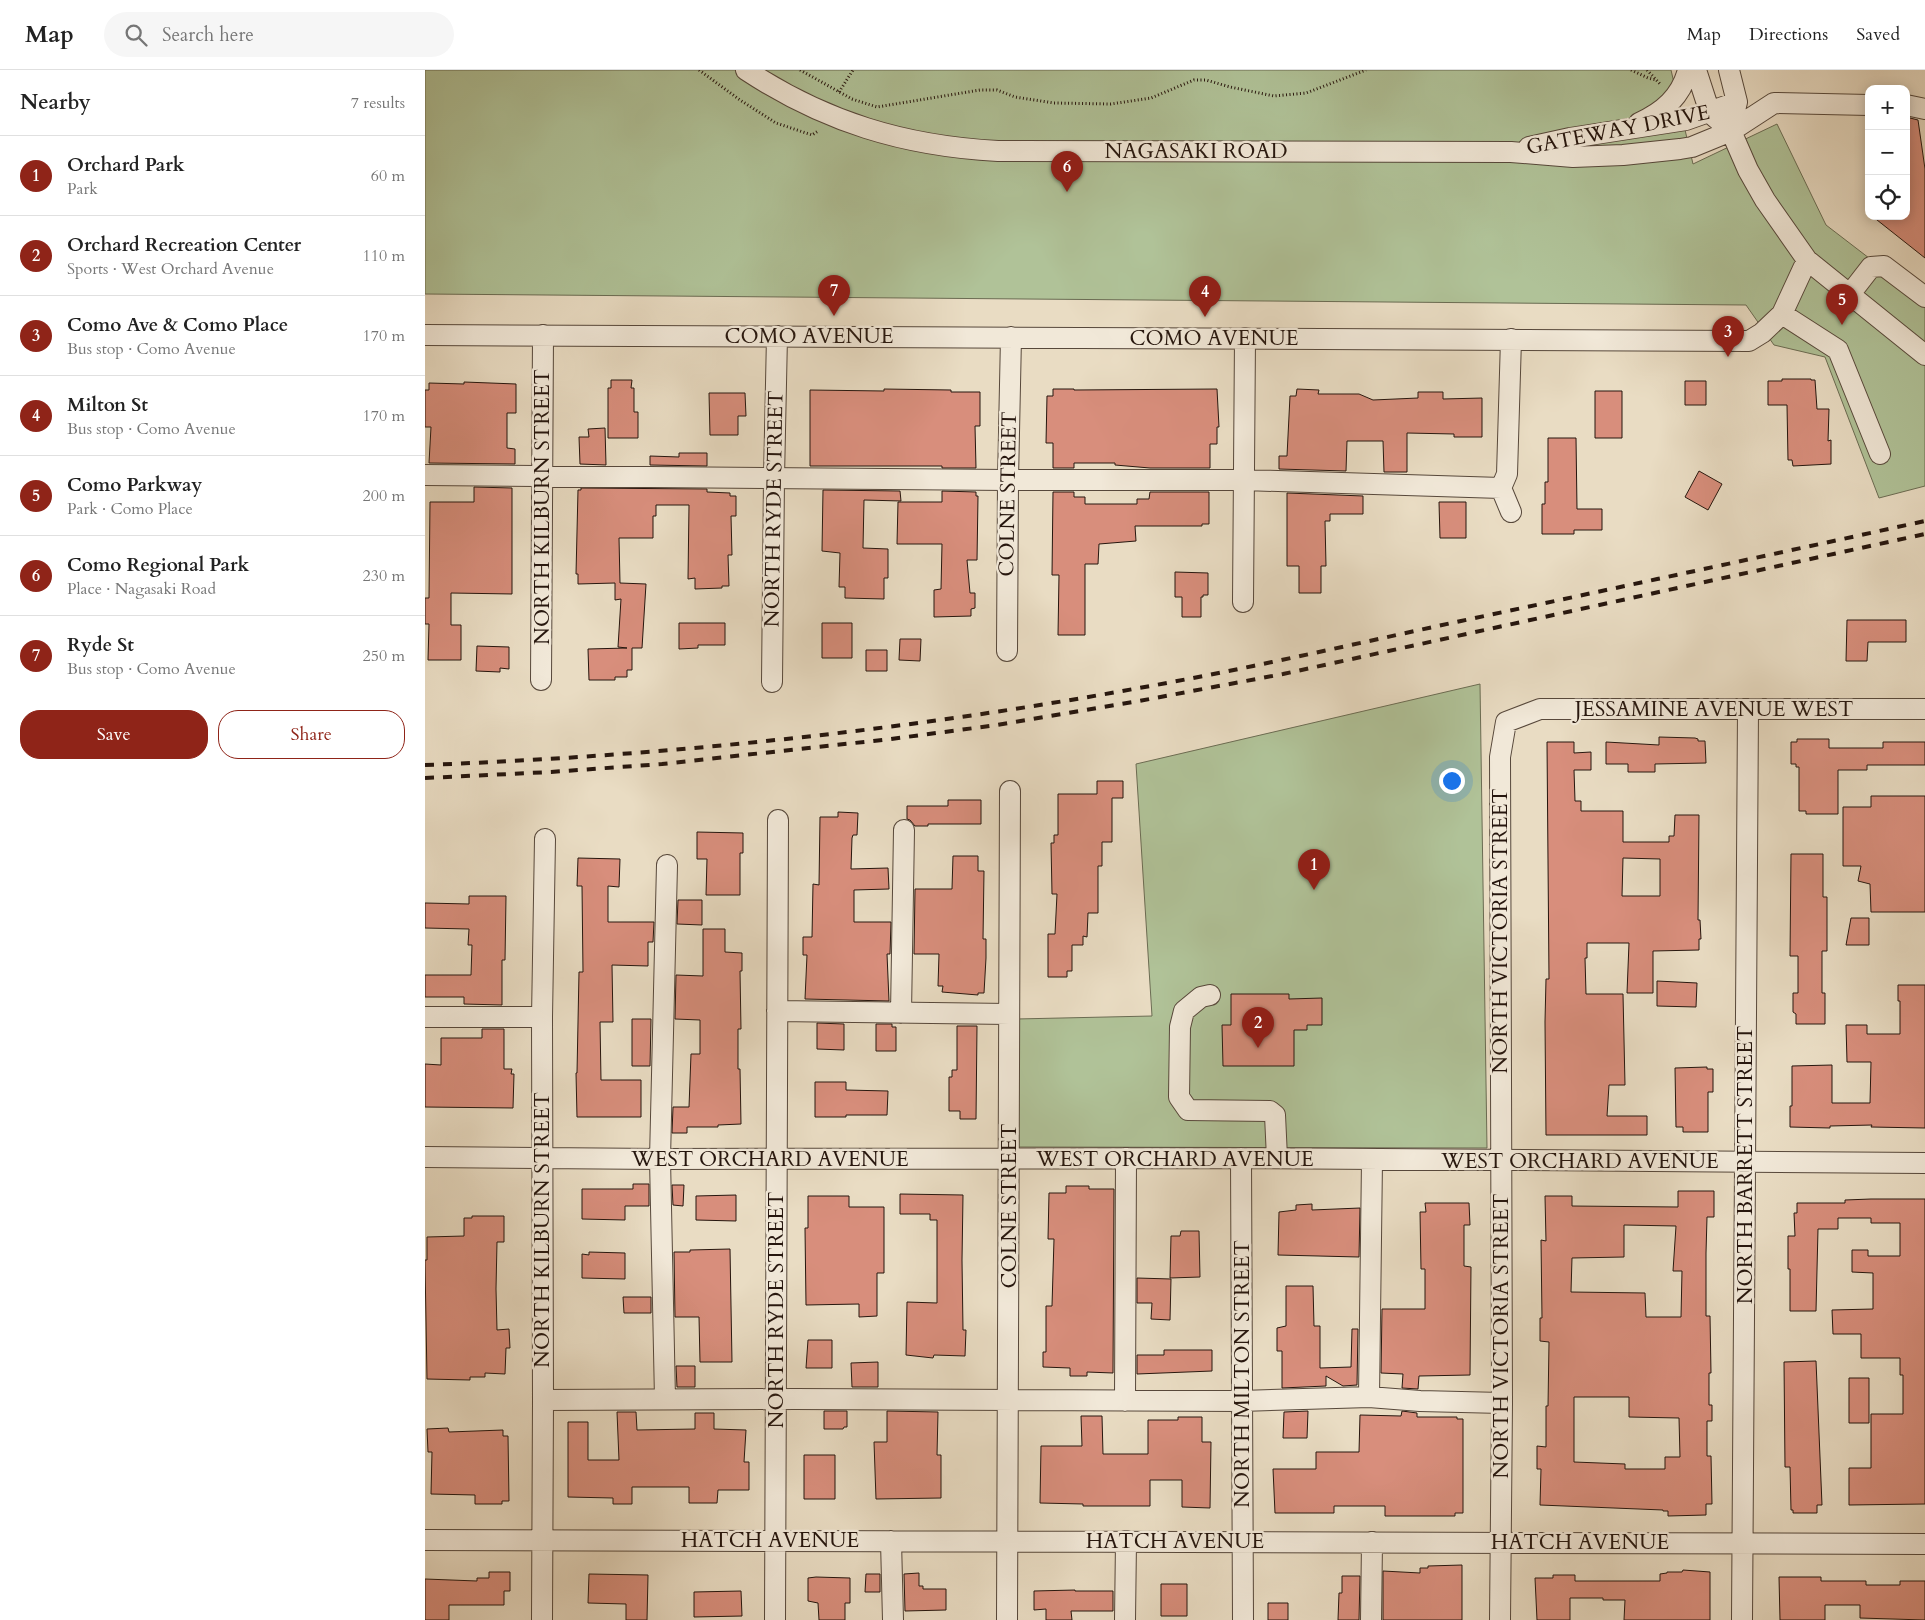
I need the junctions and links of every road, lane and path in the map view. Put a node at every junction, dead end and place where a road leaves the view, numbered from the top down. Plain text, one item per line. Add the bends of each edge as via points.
1 (746, 70) edge
2 (800, 70) edge
3 (1366, 70) edge
4 (1631, 70) edge
5 (1647, 70) edge
6 (1687, 70) edge
7 (1696, 70) edge
8 (1729, 70) edge
9 (1656, 80) junction
10 (1662, 86) dead end
11 (1737, 102) junction
12 (1865, 105) edge
13 (1910, 107) edge
14 (1925, 109) edge
15 (1710, 113) junction
16 (1624, 130) junction
17 (1731, 131) junction
18 (1511, 152) junction
19 (1807, 260) junction
20 (1850, 294) junction
21 (1925, 297) edge
22 (1782, 314) junction
23 (425, 335) edge
24 (543, 335) junction
25 (777, 336) junction
26 (1011, 337) junction
27 (1245, 338) junction
28 (1511, 339) junction
29 (1922, 347) edge
30 (1880, 454) dead end
31 (425, 475) edge
32 (541, 476) junction
33 (774, 478) junction
34 (1008, 480) junction
35 (1243, 480) junction
36 (1501, 488) junction
37 (1511, 512) dead end
38 (1243, 602) dead end
39 (1007, 651) dead end
40 (541, 680) dead end
41 (772, 682) dead end
42 (1925, 709) edge
43 (1748, 710) junction
44 (1506, 722) joint
45 (1010, 791) dead end
46 (778, 820) dead end
47 (904, 830) dead end
48 (545, 839) dead end
49 (667, 865) dead end
50 (1210, 994) dead end
51 (777, 1012) junction
52 (901, 1012) junction
53 (1009, 1014) junction
54 (425, 1017) edge
55 (542, 1017) junction
56 (425, 1157) edge
57 (541, 1158) junction
58 (1009, 1158) junction
59 (1126, 1158) junction
60 (1241, 1158) junction
61 (1277, 1158) junction
62 (660, 1159) junction
63 (776, 1159) junction
64 (1372, 1160) junction
65 (1500, 1160) junction
66 (1745, 1162) junction
67 (1925, 1163) edge
68 (1369, 1397) junction
69 (665, 1399) junction
70 (776, 1399) junction
71 (543, 1400) junction
72 (1008, 1400) junction
73 (1125, 1401) junction
74 (1241, 1401) junction
75 (1502, 1403) junction
76 (425, 1540) edge
77 (542, 1540) junction
78 (775, 1540) junction
79 (891, 1540) junction
80 (1008, 1541) junction
81 (1126, 1541) junction
82 (1244, 1542) junction
83 (1372, 1542) junction
84 (1501, 1542) junction
85 (1743, 1543) junction
86 (1925, 1544) edge
87 (542, 1620) edge
88 (775, 1620) edge
89 (893, 1620) edge
90 (1007, 1620) edge
91 (1125, 1620) edge
92 (1243, 1620) edge
93 (1371, 1620) edge
94 (1500, 1620) edge
95 (1742, 1620) edge

1 - 18 street, NAGASAKI ROAD via 786,95 855,125 895,137 963,149
2 - 3 path via 852,99 877,108 980,90 997,90 1015,97 1054,103 1111,104 1151,98 1193,80 1206,80 1274,96 1306,93
4 - 9 path
5 - 9 path
6 - 16 street via 1675,98 1655,116
7 - 15 street
8 - 11 street
9 - 10 path
11 - 15 street, GATEWAY DRIVE
11 - 17 street
12 - 17 street, GATEWAY DRIVE via 1774,103
13 - 14 street
15 - 16 street, GATEWAY DRIVE
15 - 17 street
16 - 18 street, GATEWAY DRIVE
17 - 18 street, GATEWAY DRIVE via 1692,148 1654,152 1573,157
17 - 19 street via 1765,200
19 - 20 street
19 - 22 street, COMO AVENUE
20 - 21 street via 1871,267 1884,266
20 - 29 street
22 - 28 street, COMO AVENUE via 1762,333 1749,340
22 - 30 street via 1838,350
23 - 24 street, COMO AVENUE
24 - 25 street, COMO AVENUE
24 - 32 street, NORTH KILBURN STREET
25 - 26 street, COMO AVENUE
25 - 33 street, NORTH RYDE STREET
26 - 27 street, COMO AVENUE
26 - 34 street, COLNE STREET
27 - 28 street, COMO AVENUE
27 - 35 street
28 - 36 street via 1507,474
31 - 32 street
32 - 33 street
32 - 40 street, NORTH KILBURN STREET
33 - 34 street
33 - 41 street, NORTH RYDE STREET
34 - 35 street
34 - 39 street, COLNE STREET
35 - 36 street
35 - 38 street
36 - 37 street
42 - 43 street, JESSAMINE AVENUE WEST
43 - 44 street, JESSAMINE AVENUE WEST via 1540,709
43 - 66 street, NORTH BARRETT STREET
44 - 65 street, NORTH VICTORIA STREET via 1500,757
45 - 53 street, COLNE STREET
46 - 51 street, NORTH RYDE STREET
47 - 52 street
48 - 55 street, NORTH KILBURN STREET
49 - 62 street
50 - 61 street via 1201,997 1184,1012 1180,1027 1179,1097 1189,1110 1270,1111 1275,1115
51 - 52 street
51 - 63 street, NORTH RYDE STREET
52 - 53 street
53 - 58 street, COLNE STREET
54 - 55 street
55 - 57 street, NORTH KILBURN STREET
56 - 57 street, WEST ORCHARD AVENUE
57 - 62 street, WEST ORCHARD AVENUE
57 - 71 street, NORTH KILBURN STREET
58 - 59 street, WEST ORCHARD AVENUE
58 - 63 street, WEST ORCHARD AVENUE
58 - 72 street, COLNE STREET
59 - 60 street, WEST ORCHARD AVENUE
59 - 73 street
60 - 61 street, WEST ORCHARD AVENUE
60 - 74 street, NORTH MILTON STREET
61 - 64 street, WEST ORCHARD AVENUE
62 - 63 street, WEST ORCHARD AVENUE
62 - 69 street
63 - 70 street, NORTH RYDE STREET
64 - 65 street, WEST ORCHARD AVENUE
64 - 68 street
65 - 66 street, WEST ORCHARD AVENUE
65 - 75 street, NORTH VICTORIA STREET
66 - 67 street, WEST ORCHARD AVENUE
66 - 85 street, NORTH BARRETT STREET
68 - 74 street
68 - 75 street
69 - 70 street
69 - 71 street
70 - 72 street
70 - 78 street, NORTH RYDE STREET
71 - 77 street, NORTH KILBURN STREET
72 - 73 street
72 - 80 street, COLNE STREET
73 - 74 street
74 - 82 street, NORTH MILTON STREET
75 - 84 street, NORTH VICTORIA STREET
76 - 77 street, HATCH AVENUE
77 - 78 street, HATCH AVENUE
77 - 87 street, NORTH KILBURN STREET
78 - 79 street, HATCH AVENUE
78 - 88 street, NORTH RYDE STREET
79 - 80 street, HATCH AVENUE
79 - 89 street
80 - 81 street, HATCH AVENUE
80 - 90 street, COLNE STREET
81 - 82 street, HATCH AVENUE
81 - 91 street
82 - 83 street, HATCH AVENUE
82 - 92 street, NORTH MILTON STREET
83 - 84 street, HATCH AVENUE
83 - 93 street
84 - 85 street, HATCH AVENUE
84 - 94 street, NORTH VICTORIA STREET
85 - 86 street, HATCH AVENUE
85 - 95 street, NORTH BARRETT STREET

